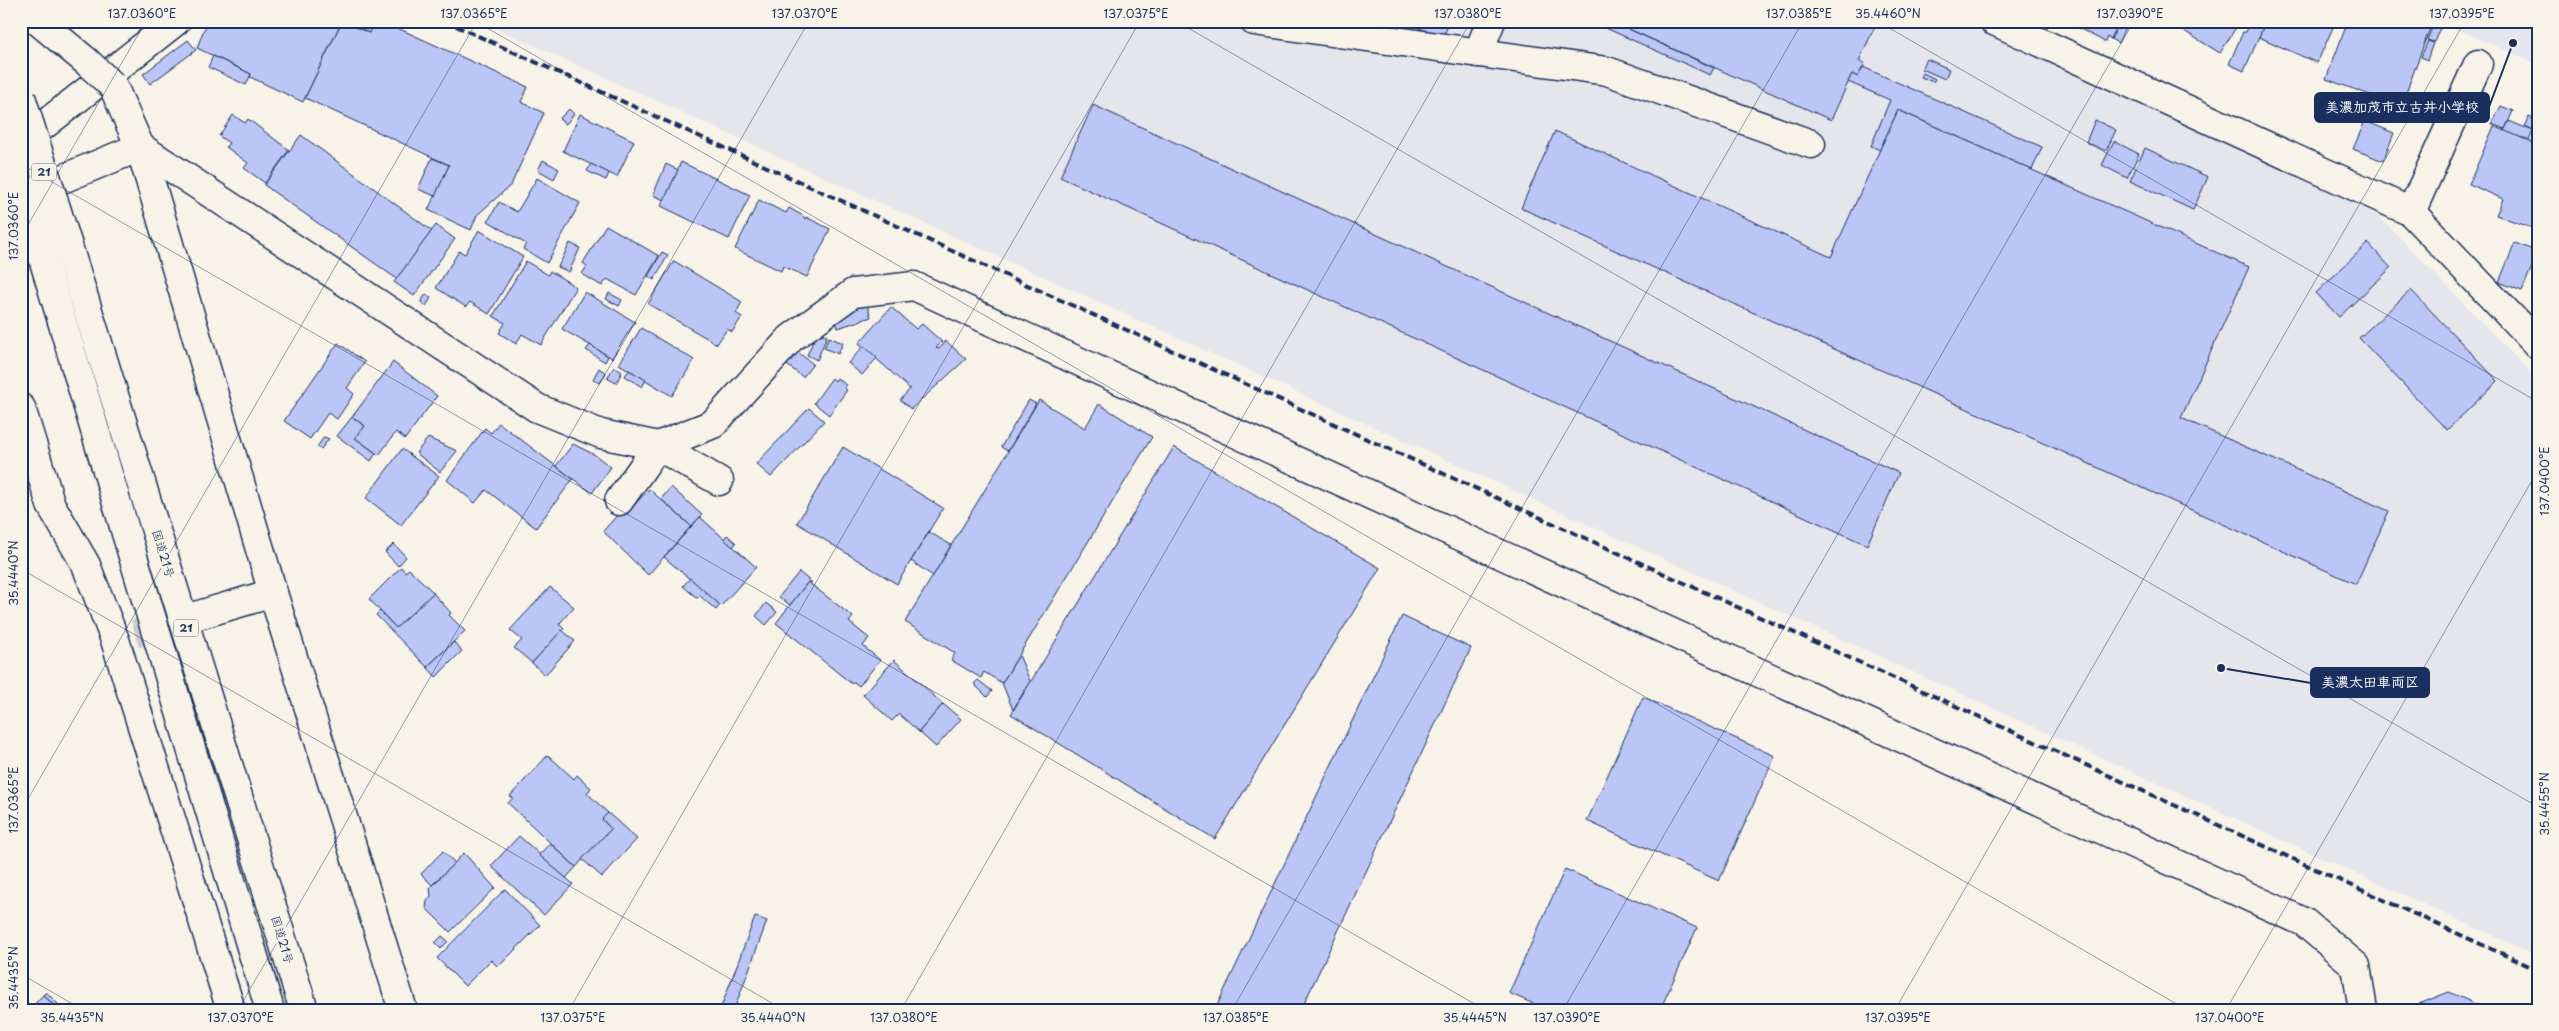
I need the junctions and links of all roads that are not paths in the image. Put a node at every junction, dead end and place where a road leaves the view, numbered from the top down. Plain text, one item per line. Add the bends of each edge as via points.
1 (38, 21) edge
2 (176, 21) edge
3 (1254, 21) edge
4 (1491, 21) edge
5 (1994, 21) edge
6 (1478, 53) junction
7 (2478, 64) dead end
8 (21, 98) edge
9 (21, 143) edge
10 (1811, 144) dead end
11 (140, 147) junction
12 (21, 187) edge
13 (21, 195) edge
14 (2411, 212) junction
15 (2538, 345) edge
16 (21, 408) edge
17 (658, 446) junction
18 (719, 482) dead end
19 (619, 501) dead end
20 (273, 593) junction
21 (192, 617) tunnel mouth
22 (231, 1010) edge
23 (270, 1010) edge
24 (304, 1010) edge
25 (403, 1010) edge
26 (2363, 1010) edge

1 - 11 main road, bridge via 113,86
2 - 9 main road
3 - 6 main road
4 - 6 main road
5 - 14 main road
6 - 10 main road via 1607,71
7 - 14 main road
8 - 24 main road, 国道21号 / 21, bridge
11 - 13 main road
11 - 17 main road via 537,408 601,434
11 - 20 main road
12 - 23 main road, 21, bridge
14 - 15 main road
16 - 22 main road via 51,505 125,637
17 - 18 main road
17 - 19 main road
17 - 26 main road via 713,424 791,338 853,293 914,286 2304,922 2356,966
20 - 21 main road
20 - 25 main road

